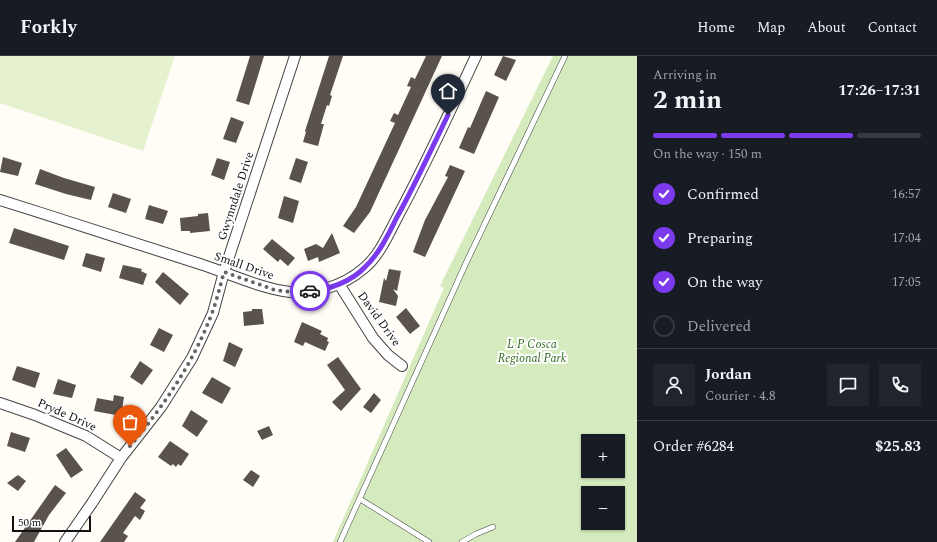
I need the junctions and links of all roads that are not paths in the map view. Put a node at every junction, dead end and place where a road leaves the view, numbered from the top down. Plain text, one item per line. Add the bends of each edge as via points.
1 (296, 56) edge
2 (476, 56) edge
3 (565, 56) edge
4 (0, 200) edge
5 (224, 272) junction
6 (339, 284) junction
7 (402, 366) dead end
8 (0, 403) edge
9 (121, 458) junction
10 (360, 499) junction
11 (493, 527) dead end
12 (65, 542) edge
13 (340, 542) edge
14 (429, 542) edge
15 (462, 542) edge

1 - 5 street, Gwynndale Drive
2 - 6 street, Small Drive via 388,235 364,269
3 - 10 lane via 466,263
4 - 5 street, Small Drive
5 - 6 street, Small Drive via 275,290 292,292 319,290
5 - 9 street, Gwynndale Drive via 212,313 192,358 161,407
6 - 7 street, David Drive via 373,338
8 - 9 street, Pryde Drive via 86,436
9 - 12 street, Gwynndale Drive
10 - 13 lane
10 - 14 lane
11 - 15 lane

